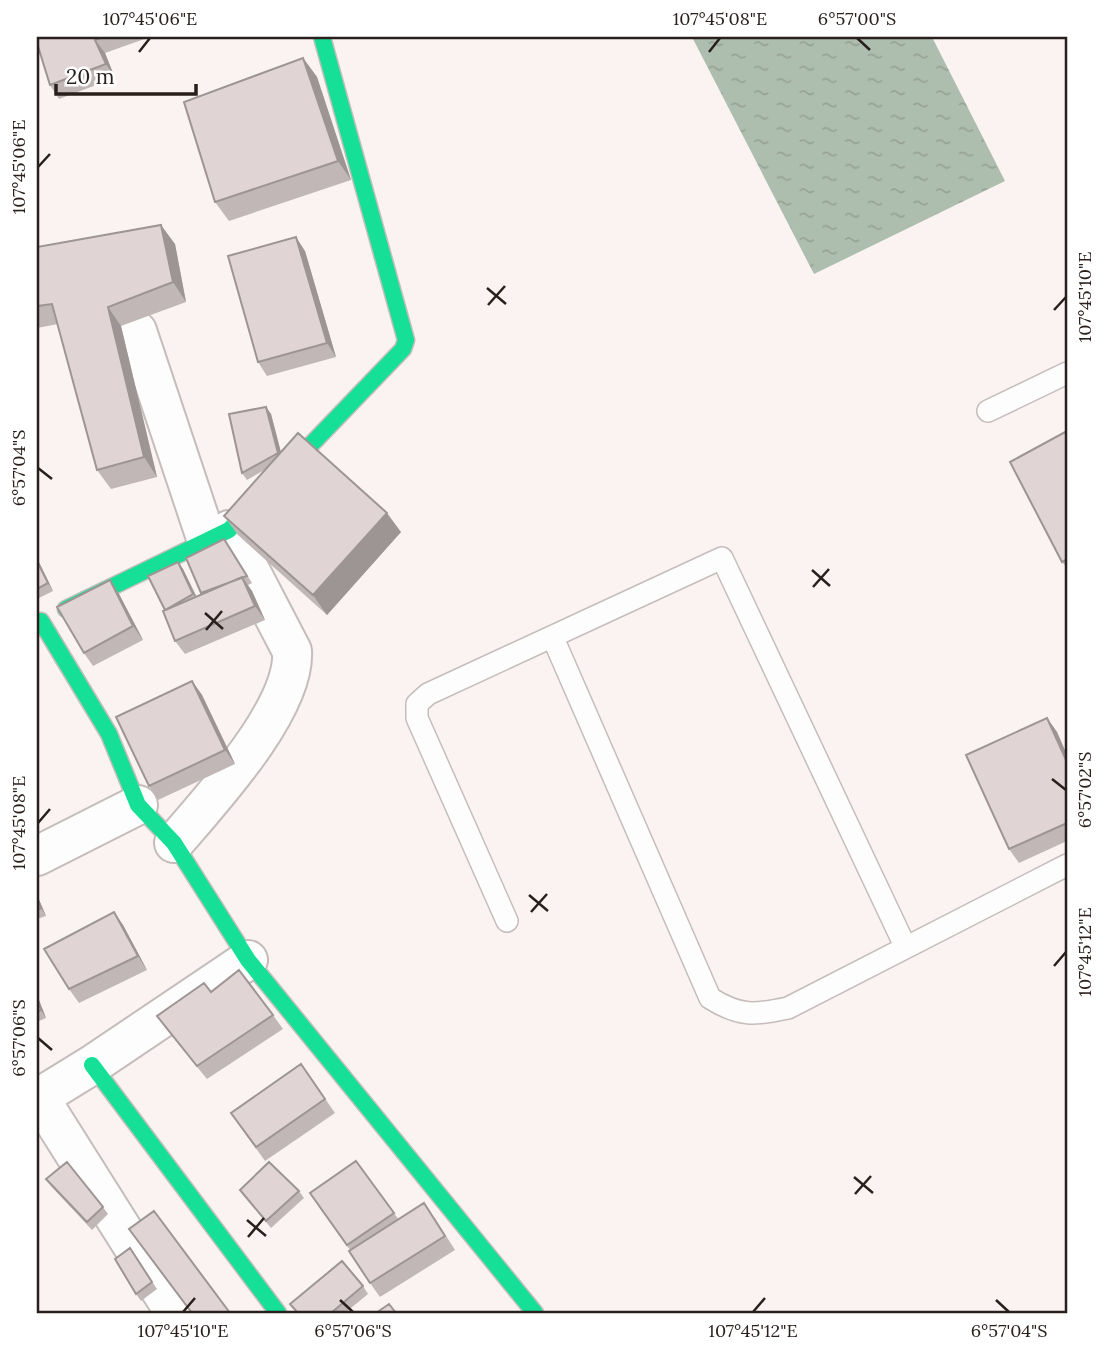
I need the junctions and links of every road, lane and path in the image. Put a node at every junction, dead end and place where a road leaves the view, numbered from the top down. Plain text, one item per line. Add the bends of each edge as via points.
1 (322, 37) edge
2 (137, 331) dead end
3 (1067, 373) edge
4 (988, 411) dead end
5 (218, 535) junction
6 (39, 623) edge
7 (554, 638) junction
8 (138, 805) junction
9 (174, 843) junction
10 (37, 856) edge
11 (1067, 865) edge
12 (507, 921) dead end
13 (905, 946) junction
14 (247, 960) junction
15 (92, 1065) junction
16 (38, 1095) edge
17 (175, 1313) edge
18 (278, 1313) edge
19 (535, 1313) edge

1 - 5 street via 406,340 396,359
2 - 5 street
3 - 4 lane
5 - 6 street
5 - 9 street via 292,651 294,668 287,689 235,772
6 - 8 street via 109,734
7 - 12 lane via 428,694 418,704 417,718
7 - 13 lane via 710,998 732,1012 759,1014 788,1008
7 - 13 lane via 722,558
8 - 9 street
8 - 10 street
9 - 14 street
11 - 13 lane
14 - 15 street
14 - 19 street
15 - 16 street
15 - 18 street
16 - 17 street

